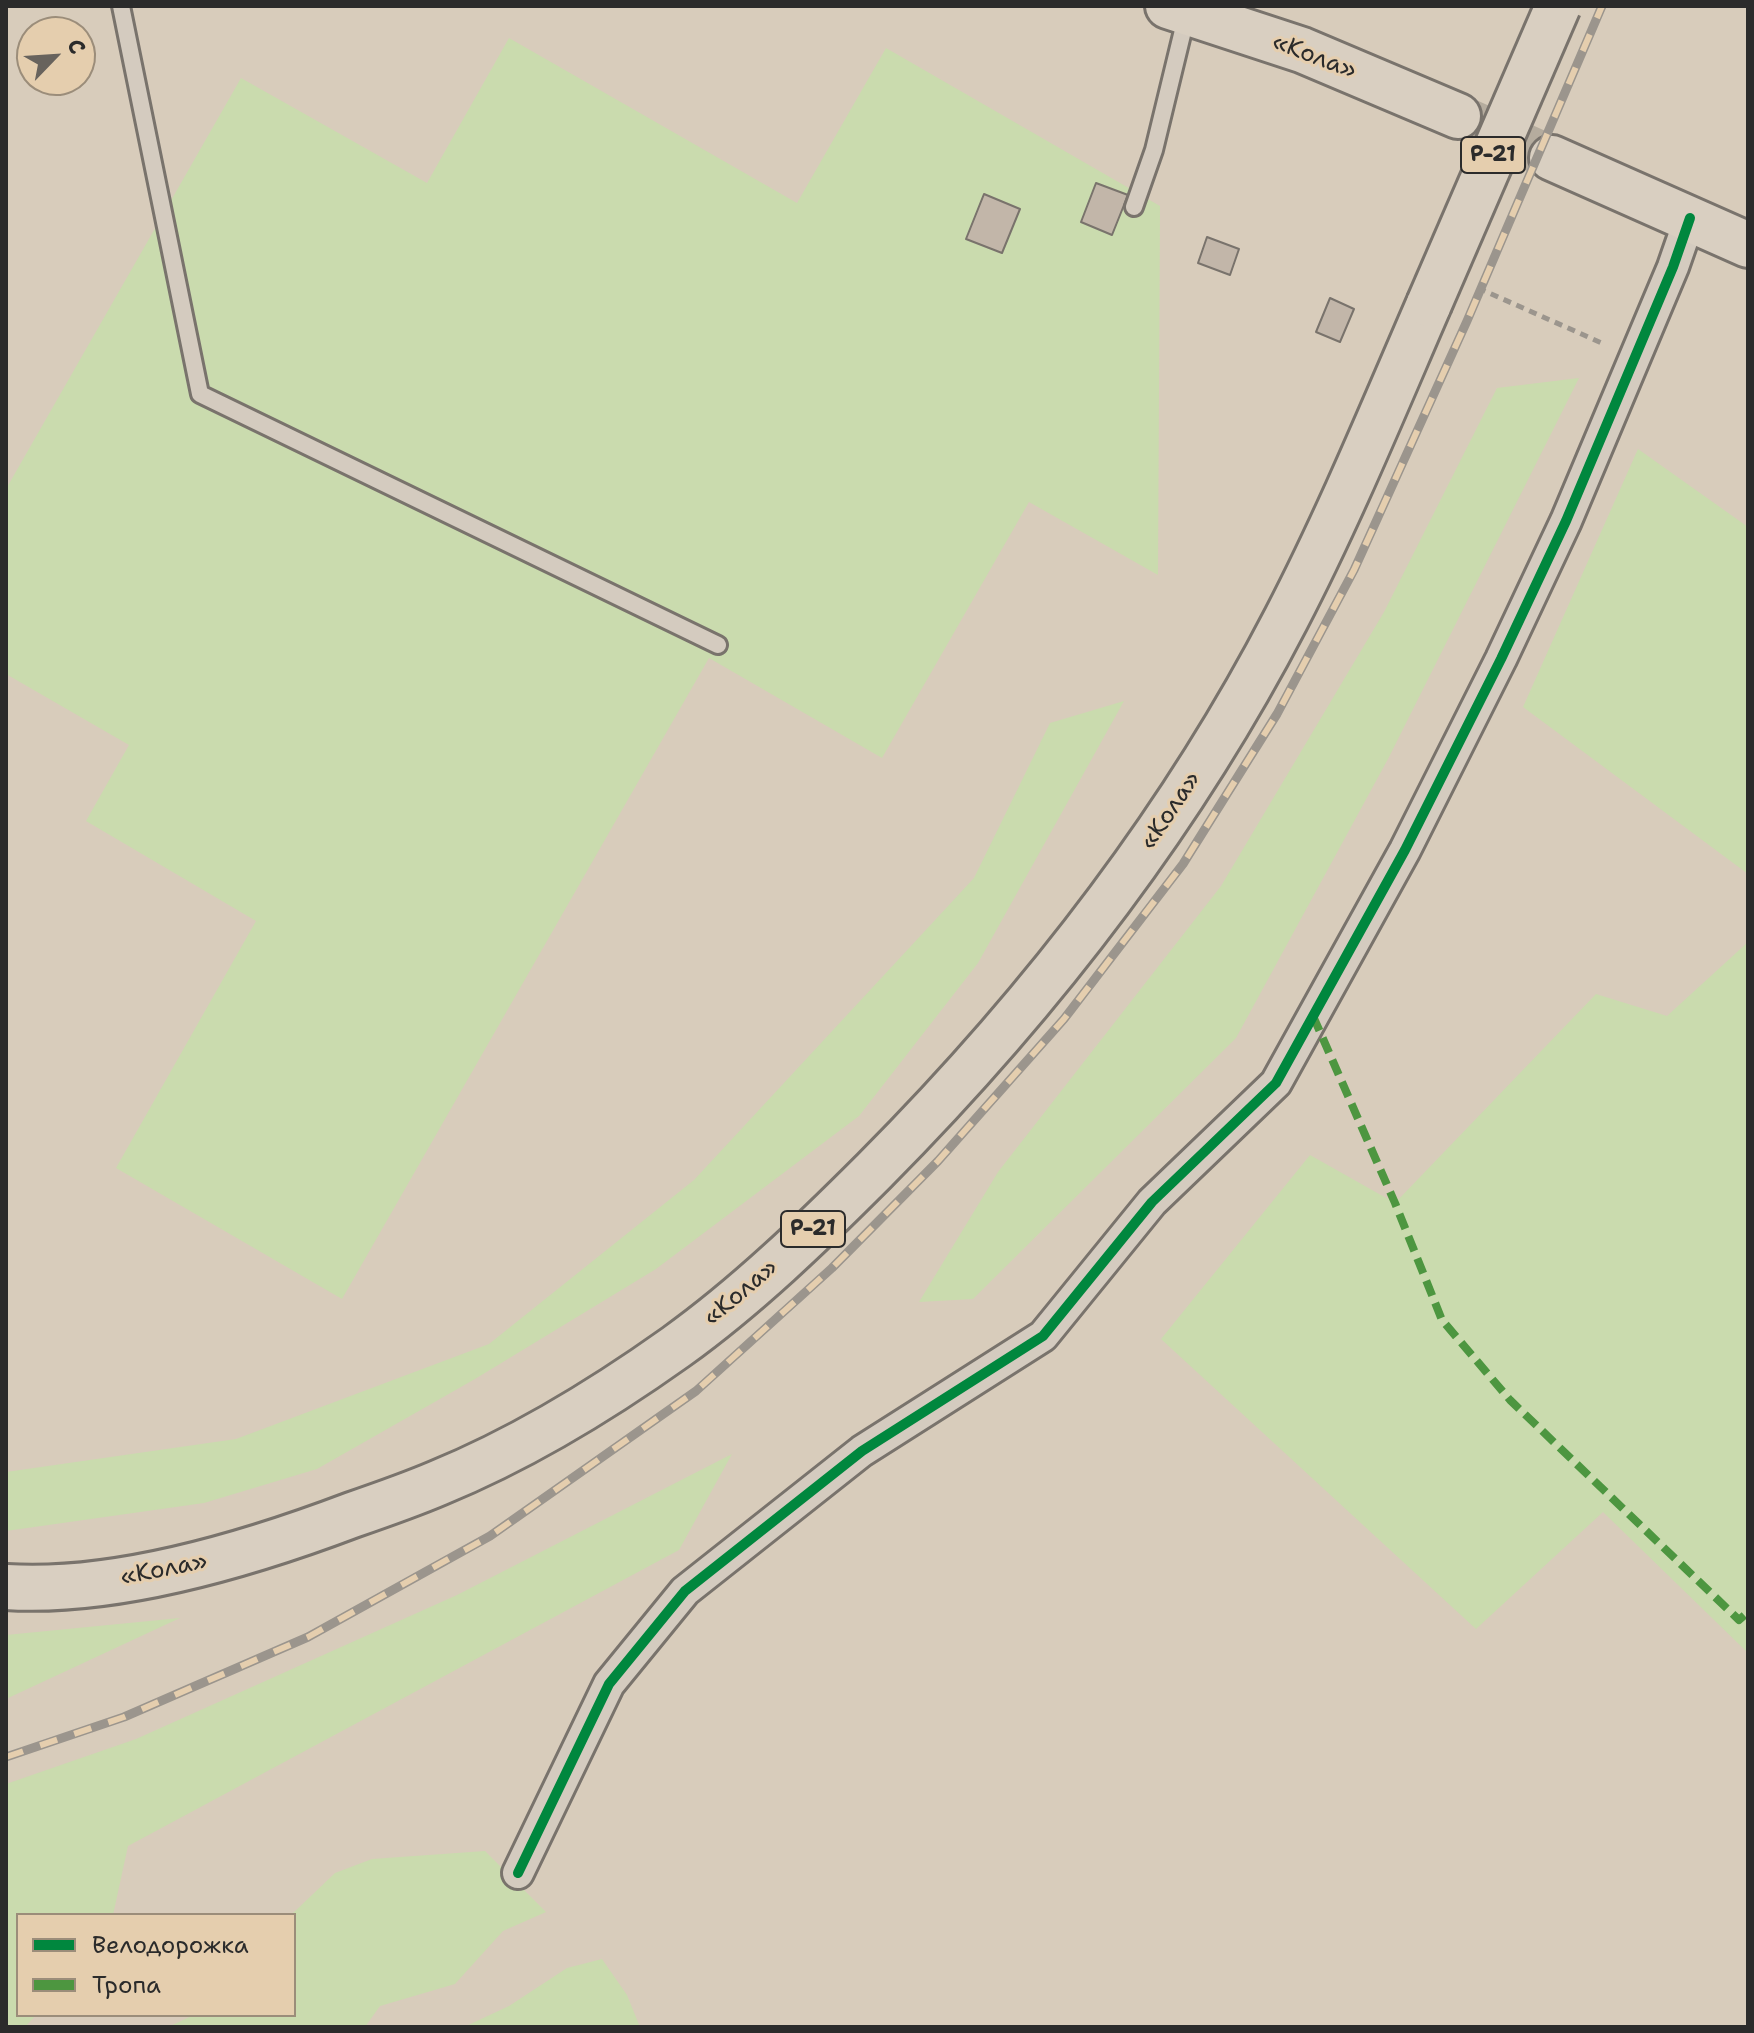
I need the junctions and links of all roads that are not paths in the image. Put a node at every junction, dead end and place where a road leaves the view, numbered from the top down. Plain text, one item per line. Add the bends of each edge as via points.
1 (121, 6) edge
2 (1558, 6) edge
3 (1177, 9) edge
4 (1458, 116) tunnel mouth
5 (1552, 158) tunnel mouth
6 (1134, 207) dead end
7 (1690, 218) junction
8 (1748, 245) edge
9 (718, 645) dead end
10 (6, 1587) edge
11 (518, 1873) dead end

1 - 9 lane via 200,394
2 - 10 highway, «Кола» / Р-21, bridge via 1342,504 1285,621 1178,804 1107,904 929,1116 839,1206 678,1346 530,1438 441,1483 225,1558 133,1578
3 - 4 highway, «Кола» / Р-21 via 1302,50
3 - 6 lane via 1154,150
5 - 7 highway, Р-21
7 - 8 highway, Р-21
7 - 11 street via 1572,508 1501,659 1405,850 1276,1083 1152,1202 1043,1336 862,1451 685,1591 609,1684

